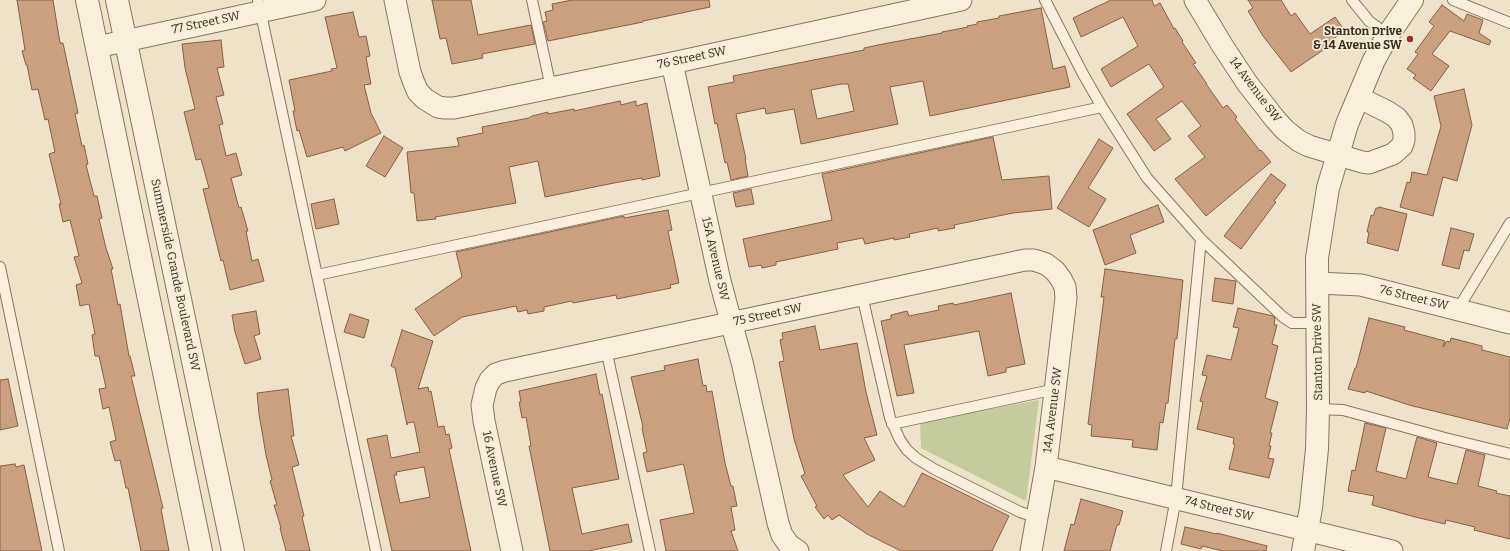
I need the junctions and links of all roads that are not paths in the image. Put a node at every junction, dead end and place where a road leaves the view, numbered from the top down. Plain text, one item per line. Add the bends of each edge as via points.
1 (87, 0) edge
2 (117, 0) edge
3 (315, 0) edge
4 (395, 0) edge
5 (532, 0) edge
6 (961, 0) edge
7 (1045, 0) edge
8 (1195, 0) edge
9 (1352, 0) edge
10 (1412, 0) edge
11 (1453, 0) edge
12 (259, 6) edge
13 (885, 8) edge
14 (1510, 23) edge
15 (1388, 35) junction
16 (126, 40) junction
17 (97, 47) junction
18 (672, 63) junction
19 (550, 88) junction
20 (1358, 97) junction
21 (1102, 107) junction
22 (1337, 155) junction
23 (700, 192) junction
24 (1510, 223) edge
25 (1202, 239) junction
26 (0, 267) edge
27 (1055, 271) joint
28 (317, 275) junction
29 (1317, 283) junction
30 (862, 295) junction
31 (1458, 309) junction
32 (730, 323) junction
33 (1317, 323) junction
34 (1510, 323) edge
35 (606, 349) junction
36 (486, 388) joint
37 (1056, 389) junction
38 (1318, 409) junction
39 (892, 424) junction
40 (1510, 454) edge
41 (1046, 467) junction
42 (1176, 498) junction
43 (1038, 518) junction
44 (1308, 530) junction
45 (794, 548) edge
46 (59, 551) edge
47 (201, 551) edge
48 (233, 551) edge
49 (376, 551) edge
50 (512, 551) edge
51 (650, 551) edge
52 (1031, 551) edge
53 (1166, 551) edge
54 (1303, 551) edge
55 (1392, 551) edge

1 - 17 street
2 - 16 street, Summerside Grande Boulevard SW
3 - 12 street, 77 Street SW
4 - 19 street, 76 Street SW via 410,72 416,88 425,99 438,107 454,108
5 - 19 lane
6 - 13 street, 76 Street SW
7 - 21 lane
8 - 22 street, 14 Avenue SW via 1247,83 1276,119 1299,141
9 - 15 lane via 1369,21
10 - 15 street, Stanton Drive SW
11 - 14 lane
12 - 16 street, 77 Street SW
12 - 28 lane
13 - 18 street, 76 Street SW
15 - 20 street, Stanton Drive SW
16 - 17 street, 77 Street SW
16 - 48 street, Summerside Grande Boulevard SW
17 - 47 street
18 - 19 street, 76 Street SW
18 - 23 street, 15A Avenue SW
20 - 22 street, Stanton Drive SW
20 - 22 street via 1398,118 1404,133 1402,146 1393,154 1369,163
21 - 23 lane
21 - 25 lane via 1147,178
22 - 29 street, Stanton Drive SW via 1323,213 1317,258
23 - 28 lane
23 - 32 street, 15A Avenue SW
24 - 31 lane
25 - 33 lane via 1292,323
25 - 42 lane
26 - 46 lane
27 - 30 street, 75 Street SW via 1046,264 1025,260
27 - 37 street, 14A Avenue SW via 1065,287 1066,298
28 - 49 lane
29 - 31 street, 76 Street SW via 1361,285
29 - 33 street, Stanton Drive SW
30 - 32 street, 75 Street SW
30 - 39 lane
31 - 34 street, 76 Street SW
32 - 35 street, 75 Street SW
32 - 45 street, 15A Avenue SW via 742,362 778,522 782,535
33 - 38 street, Stanton Drive SW
35 - 36 street, 75 Street SW via 505,370 496,374
35 - 51 lane
36 - 50 street, 16 Avenue SW via 482,405 484,422
37 - 39 lane
37 - 41 street, 14A Avenue SW
38 - 40 lane via 1343,410
38 - 44 street, Stanton Drive SW via 1316,462
39 - 43 lane via 907,450 926,464 1020,512
41 - 42 street, 74 Street SW
41 - 43 street, 14A Avenue SW
42 - 44 street, 74 Street SW
42 - 53 lane
43 - 52 street, 14A Avenue SW
44 - 54 street, Stanton Drive SW
44 - 55 street, 74 Street SW

